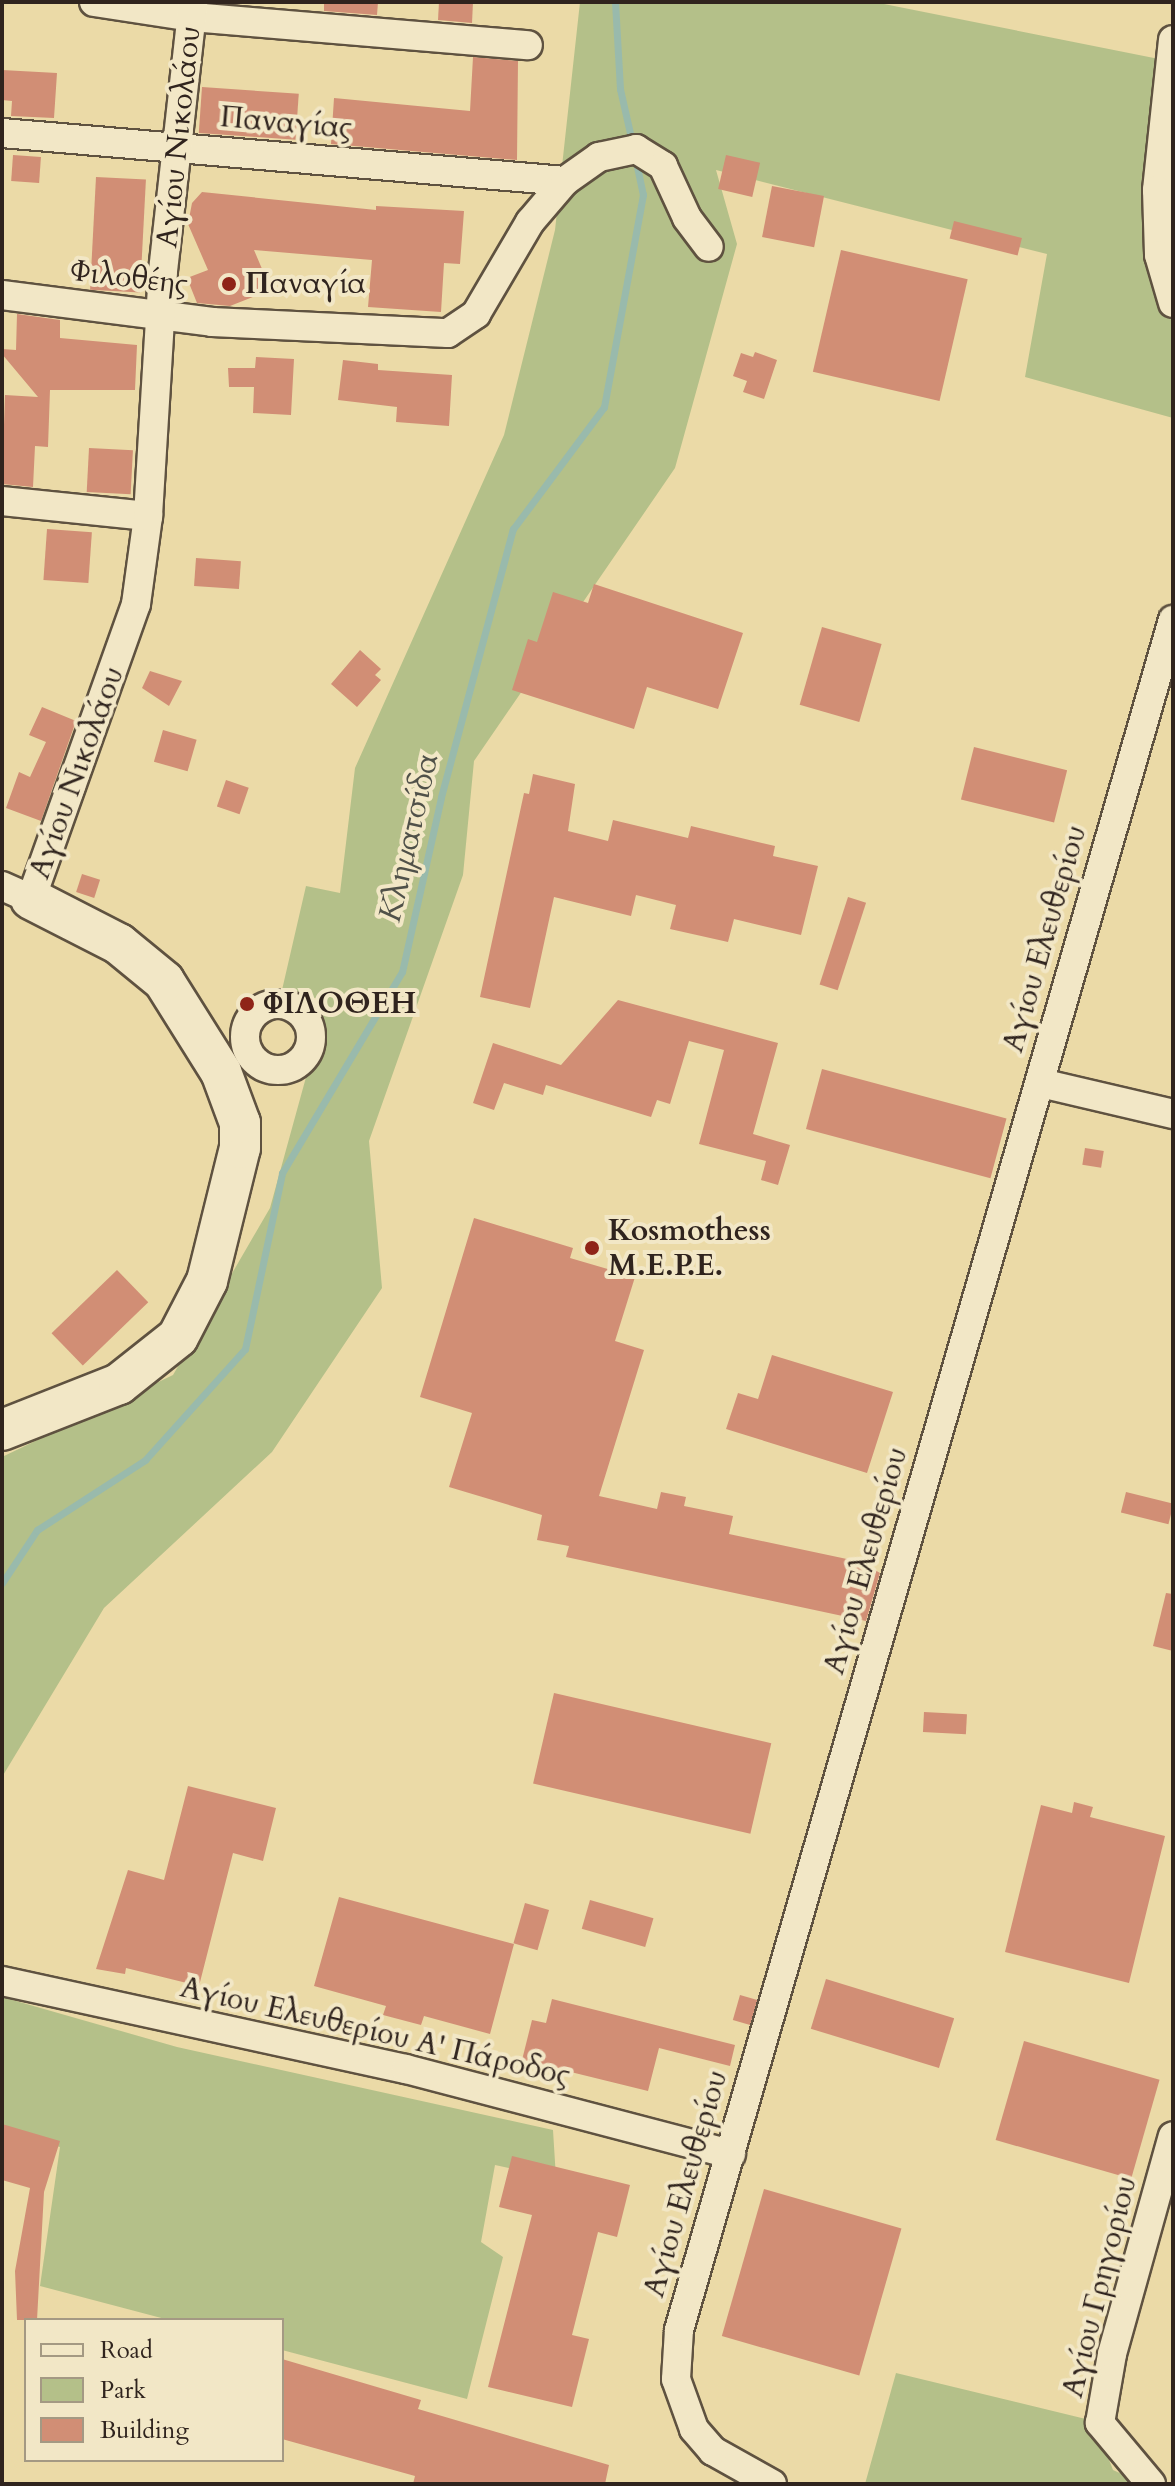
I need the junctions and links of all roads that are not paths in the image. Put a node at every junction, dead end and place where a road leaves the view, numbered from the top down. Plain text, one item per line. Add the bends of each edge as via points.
1 (94, 2) edge
2 (193, 9) edge
3 (1173, 40) edge
4 (528, 45) dead end
5 (2, 133) edge
6 (181, 148) junction
7 (565, 181) junction
8 (709, 247) dead end
9 (2, 295) edge
10 (1173, 303) edge
11 (160, 318) junction
12 (2, 501) edge
13 (148, 516) junction
14 (1173, 620) edge
15 (17, 892) edge
16 (1041, 1083) junction
17 (1173, 1114) edge
18 (2, 1430) edge
19 (2, 1981) edge
20 (1173, 2136) edge
21 (731, 2154) junction
22 (772, 2484) edge
23 (1151, 2484) edge

1 - 2 street
2 - 4 street
2 - 6 street, Αγίου Νικολάου
3 - 10 street via 1157,190 1159,255
5 - 6 street, Παναγίας
6 - 7 street, Παναγίας
6 - 11 street, Αγίου Νικολάου
7 - 8 street, Φιλοθέης via 599,157 636,149 663,166 687,218
7 - 11 street, Φιλοθέης via 530,222 469,323 448,333
9 - 11 street, Φιλοθέης
11 - 13 street, Αγίου Νικολάου
12 - 13 street
13 - 15 street, Αγίου Νικολάου via 131,624
14 - 16 street, Αγίου Ελευθερίου
15 - 18 street, Αγίου Νικολάου via 144,961 234,1061 240,1148 207,1281 178,1337 119,1384
16 - 17 street
16 - 21 street, Αγίου Ελευθερίου
19 - 21 street, Αγίου Ελευθερίου Α' Πάροδος via 406,2069
20 - 23 street, Αγίου Γρηγορίου via 1112,2354 1100,2423
21 - 22 street, Αγίου Ελευθερίου via 679,2330 676,2379 681,2404 713,2451

